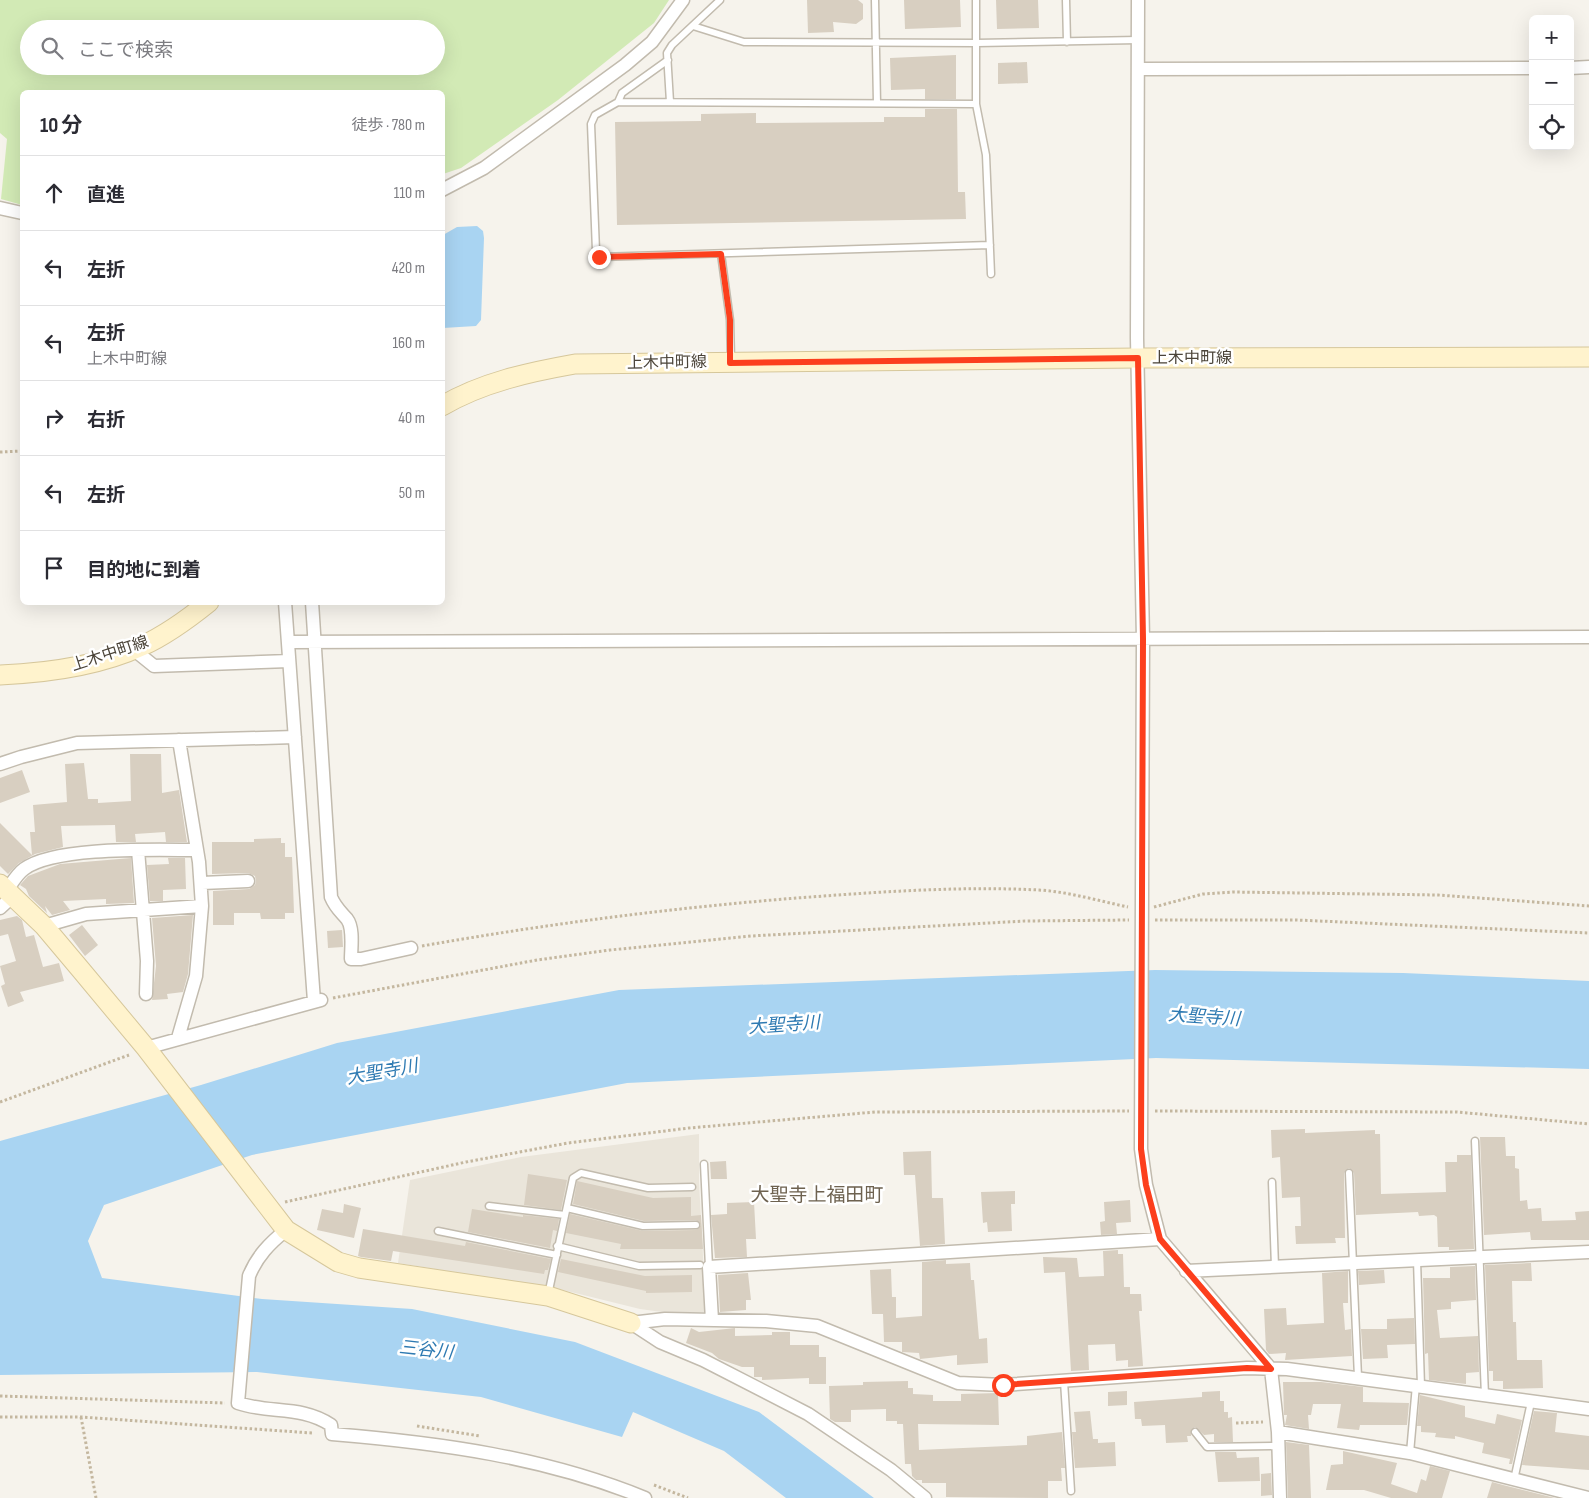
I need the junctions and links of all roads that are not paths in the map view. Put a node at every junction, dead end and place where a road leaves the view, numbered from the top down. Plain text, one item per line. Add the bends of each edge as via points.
1 (683, 0) edge
2 (720, 0) edge
3 (875, 0) edge
4 (976, 0) edge
5 (1066, 0) edge
6 (1138, 0) edge
7 (692, 26) junction
8 (1138, 40) junction
9 (1067, 42) junction
10 (876, 43) junction
11 (977, 43) junction
12 (668, 60) junction
13 (1529, 68) edge
14 (1574, 68) edge
15 (1589, 68) edge
16 (1139, 69) junction
17 (618, 102) junction
18 (670, 102) junction
19 (876, 103) junction
20 (976, 104) junction
21 (445, 188) edge
22 (0, 208) edge
23 (20, 213) edge
24 (990, 245) junction
25 (721, 254) junction
26 (991, 274) dead end
27 (1138, 358) junction
28 (1589, 358) edge
29 (730, 363) junction
30 (445, 405) edge
31 (205, 605) edge
32 (285, 605) edge
33 (312, 605) edge
34 (1589, 637) edge
35 (1143, 639) junction
36 (288, 642) junction
37 (315, 642) junction
38 (133, 649) junction
39 (289, 662) junction
40 (0, 675) edge
41 (295, 737) junction
42 (179, 740) junction
43 (0, 764) edge
44 (138, 850) junction
45 (196, 850) junction
46 (248, 881) dead end
47 (202, 883) junction
48 (5, 895) edge
49 (202, 906) junction
50 (141, 909) junction
51 (44, 926) junction
52 (411, 948) road end
53 (146, 994) dead end
54 (178, 1038) junction
55 (146, 1048) junction
56 (1475, 1141) dead end
57 (704, 1164) dead end
58 (1348, 1173) dead end
59 (1272, 1182) dead end
60 (692, 1187) dead end
61 (489, 1206) dead end
62 (567, 1208) junction
63 (564, 1215) junction
64 (696, 1225) dead end
65 (286, 1230) junction
66 (438, 1231) dead end
67 (1160, 1239) junction
68 (557, 1246) junction
69 (1589, 1252) edge
70 (557, 1255) junction
71 (1480, 1257) junction
72 (1417, 1260) junction
73 (1354, 1263) junction
74 (704, 1266) junction
75 (1275, 1267) junction
76 (1186, 1271) junction
77 (548, 1296) junction
78 (712, 1320) junction
79 (631, 1323) junction
80 (1271, 1369) junction
81 (1358, 1377) junction
82 (1064, 1381) junction
83 (1418, 1385) junction
84 (1485, 1396) junction
85 (1531, 1402) junction
86 (1589, 1409) edge
87 (1278, 1426) junction
88 (1195, 1432) dead end
89 (1278, 1446) junction
90 (1410, 1453) junction
91 (1514, 1480) junction
92 (1071, 1490) dead end
93 (1550, 1493) edge
94 (646, 1498) edge
95 (925, 1498) edge
96 (1280, 1498) edge
97 (1588, 1498) edge

1 - 21 street via 652,42 625,65 484,168
2 - 7 lane
3 - 10 lane
4 - 11 lane
5 - 9 lane
6 - 8 street
7 - 10 lane via 744,42
7 - 12 lane via 672,45 667,54
8 - 9 lane
8 - 16 street
9 - 11 lane
10 - 11 lane
10 - 19 lane
11 - 20 lane
12 - 17 lane via 622,93
12 - 18 lane
13 - 16 street
14 - 15 street
16 - 27 street
17 - 18 lane
17 - 25 lane via 595,114 592,124 596,251 599,257
18 - 19 lane
19 - 20 lane
20 - 24 lane via 986,155
22 - 23 street
24 - 25 lane
24 - 26 lane
25 - 29 lane via 730,320
27 - 28 main road, 上木中町線
27 - 29 main road, 上木中町線
27 - 35 street
29 - 30 main road, 上木中町線 via 575,364 504,380
31 - 38 main road, 上木中町線 via 176,628
32 - 36 street
33 - 37 street
34 - 35 street
35 - 37 street
35 - 67 street via 1141,1149 1146,1185
36 - 37 street
36 - 39 street
37 - 52 street via 331,897 336,910 348,920 351,959
38 - 39 street via 154,666
38 - 40 main road, 上木中町線 via 60,670
39 - 41 street
41 - 42 street
41 - 54 street via 318,1000
42 - 43 street via 77,743
42 - 45 street
44 - 45 street
44 - 48 street via 84,853 34,863 23,870
44 - 50 street
45 - 47 street
46 - 47 street
47 - 49 street
48 - 51 main road
49 - 50 street
49 - 54 street via 196,976
50 - 51 street via 86,914
50 - 53 street
51 - 55 main road
54 - 55 street
55 - 65 main road
56 - 71 lane
57 - 74 lane
58 - 73 lane
59 - 75 lane
60 - 62 lane via 648,1188 581,1173 573,1178
61 - 63 lane
62 - 63 lane
62 - 64 lane via 643,1226
63 - 68 lane
65 - 77 main road via 338,1262 359,1268
65 - 94 street via 255,1261 249,1276 238,1403 289,1409 321,1418 331,1425 332,1434 463,1447 511,1457 598,1480
66 - 70 lane
67 - 74 street
67 - 76 street
68 - 70 lane
68 - 74 lane via 639,1266
69 - 71 street
70 - 77 lane
71 - 72 street
71 - 84 lane
72 - 73 street
72 - 83 lane
73 - 75 street
73 - 81 lane
74 - 78 street
75 - 76 street
76 - 80 street
77 - 79 main road
78 - 79 street via 665,1319
78 - 82 street via 816,1326 958,1383 1003,1385
79 - 95 street via 660,1342 703,1360 808,1414 891,1470
80 - 81 street
80 - 82 street
80 - 87 street
81 - 83 street
82 - 92 lane
83 - 84 street
83 - 90 lane
84 - 85 street
85 - 86 street
85 - 91 lane
87 - 89 street
87 - 90 street
88 - 89 lane via 1207,1447
89 - 96 street
90 - 91 street
91 - 93 street
93 - 97 street

